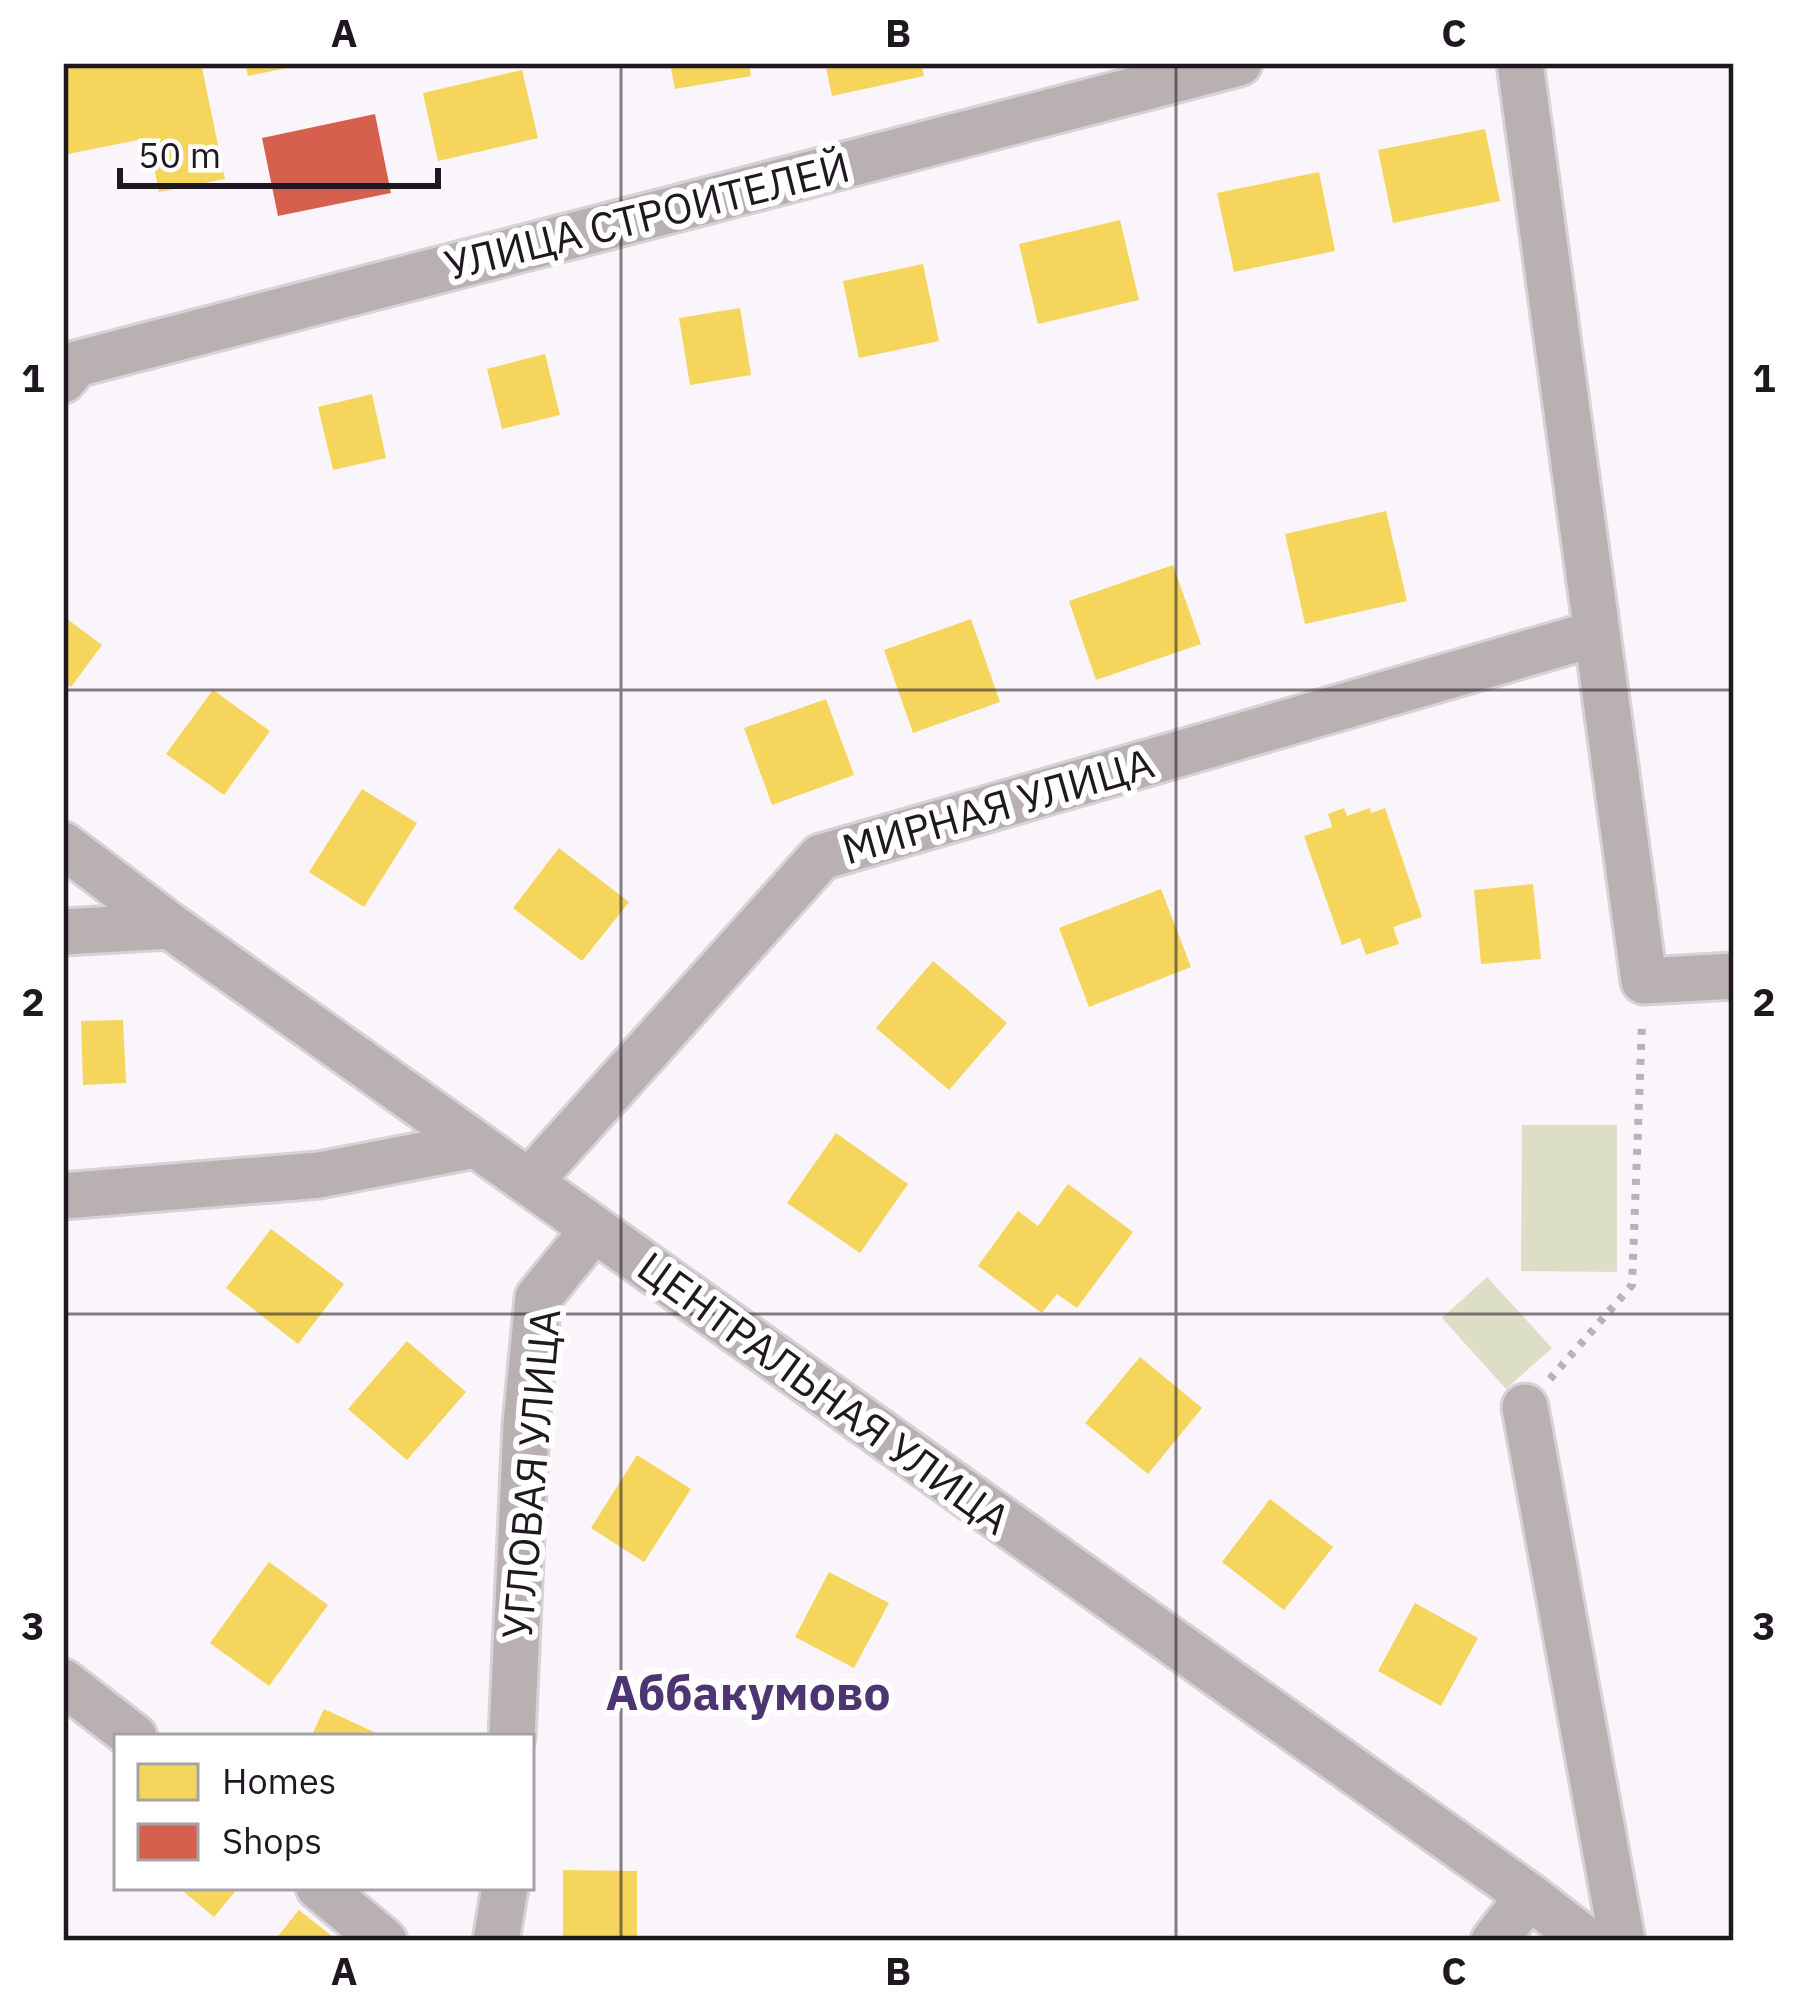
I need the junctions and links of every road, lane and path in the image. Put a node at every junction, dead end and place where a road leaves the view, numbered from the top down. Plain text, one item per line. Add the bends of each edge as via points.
1 (1239, 63) edge
2 (1520, 63) edge
3 (63, 380) edge
4 (1594, 634) junction
5 (63, 844) edge
6 (170, 926) junction
7 (63, 932) edge
8 (1734, 976) edge
9 (1644, 981) junction
10 (475, 1144) junction
11 (529, 1182) junction
12 (63, 1196) edge
13 (594, 1229) junction
14 (1525, 1407) joint
15 (63, 1682) edge
16 (130, 1734) edge
17 (512, 1734) edge
18 (323, 1890) edge
19 (504, 1890) edge
20 (1529, 1896) junction
21 (384, 1941) edge
22 (496, 1941) edge
23 (1494, 1941) edge
24 (1586, 1941) edge
25 (1622, 1941) edge

1 - 3 street, УЛИЦА СТРОИТЕЛЕЙ via 76,364
2 - 4 street
4 - 9 street
4 - 11 street, МИРНАЯ УЛИЦА via 821,857
5 - 6 street, ЦЕНТРАЛЬНАЯ УЛИЦА
6 - 7 street
6 - 10 street, ЦЕНТРАЛЬНАЯ УЛИЦА
8 - 9 street
9 - 14 path via 1633,1285
10 - 11 street, ЦЕНТРАЛЬНАЯ УЛИЦА
10 - 12 street via 319,1175
11 - 13 street, ЦЕНТРАЛЬНАЯ УЛИЦА
13 - 17 street, УГЛОВАЯ УЛИЦА via 538,1298
13 - 20 street, ЦЕНТРАЛЬНАЯ УЛИЦА
14 - 25 street
15 - 16 street
18 - 21 street
19 - 22 street
20 - 23 street
20 - 24 street, ЦЕНТРАЛЬНАЯ УЛИЦА

